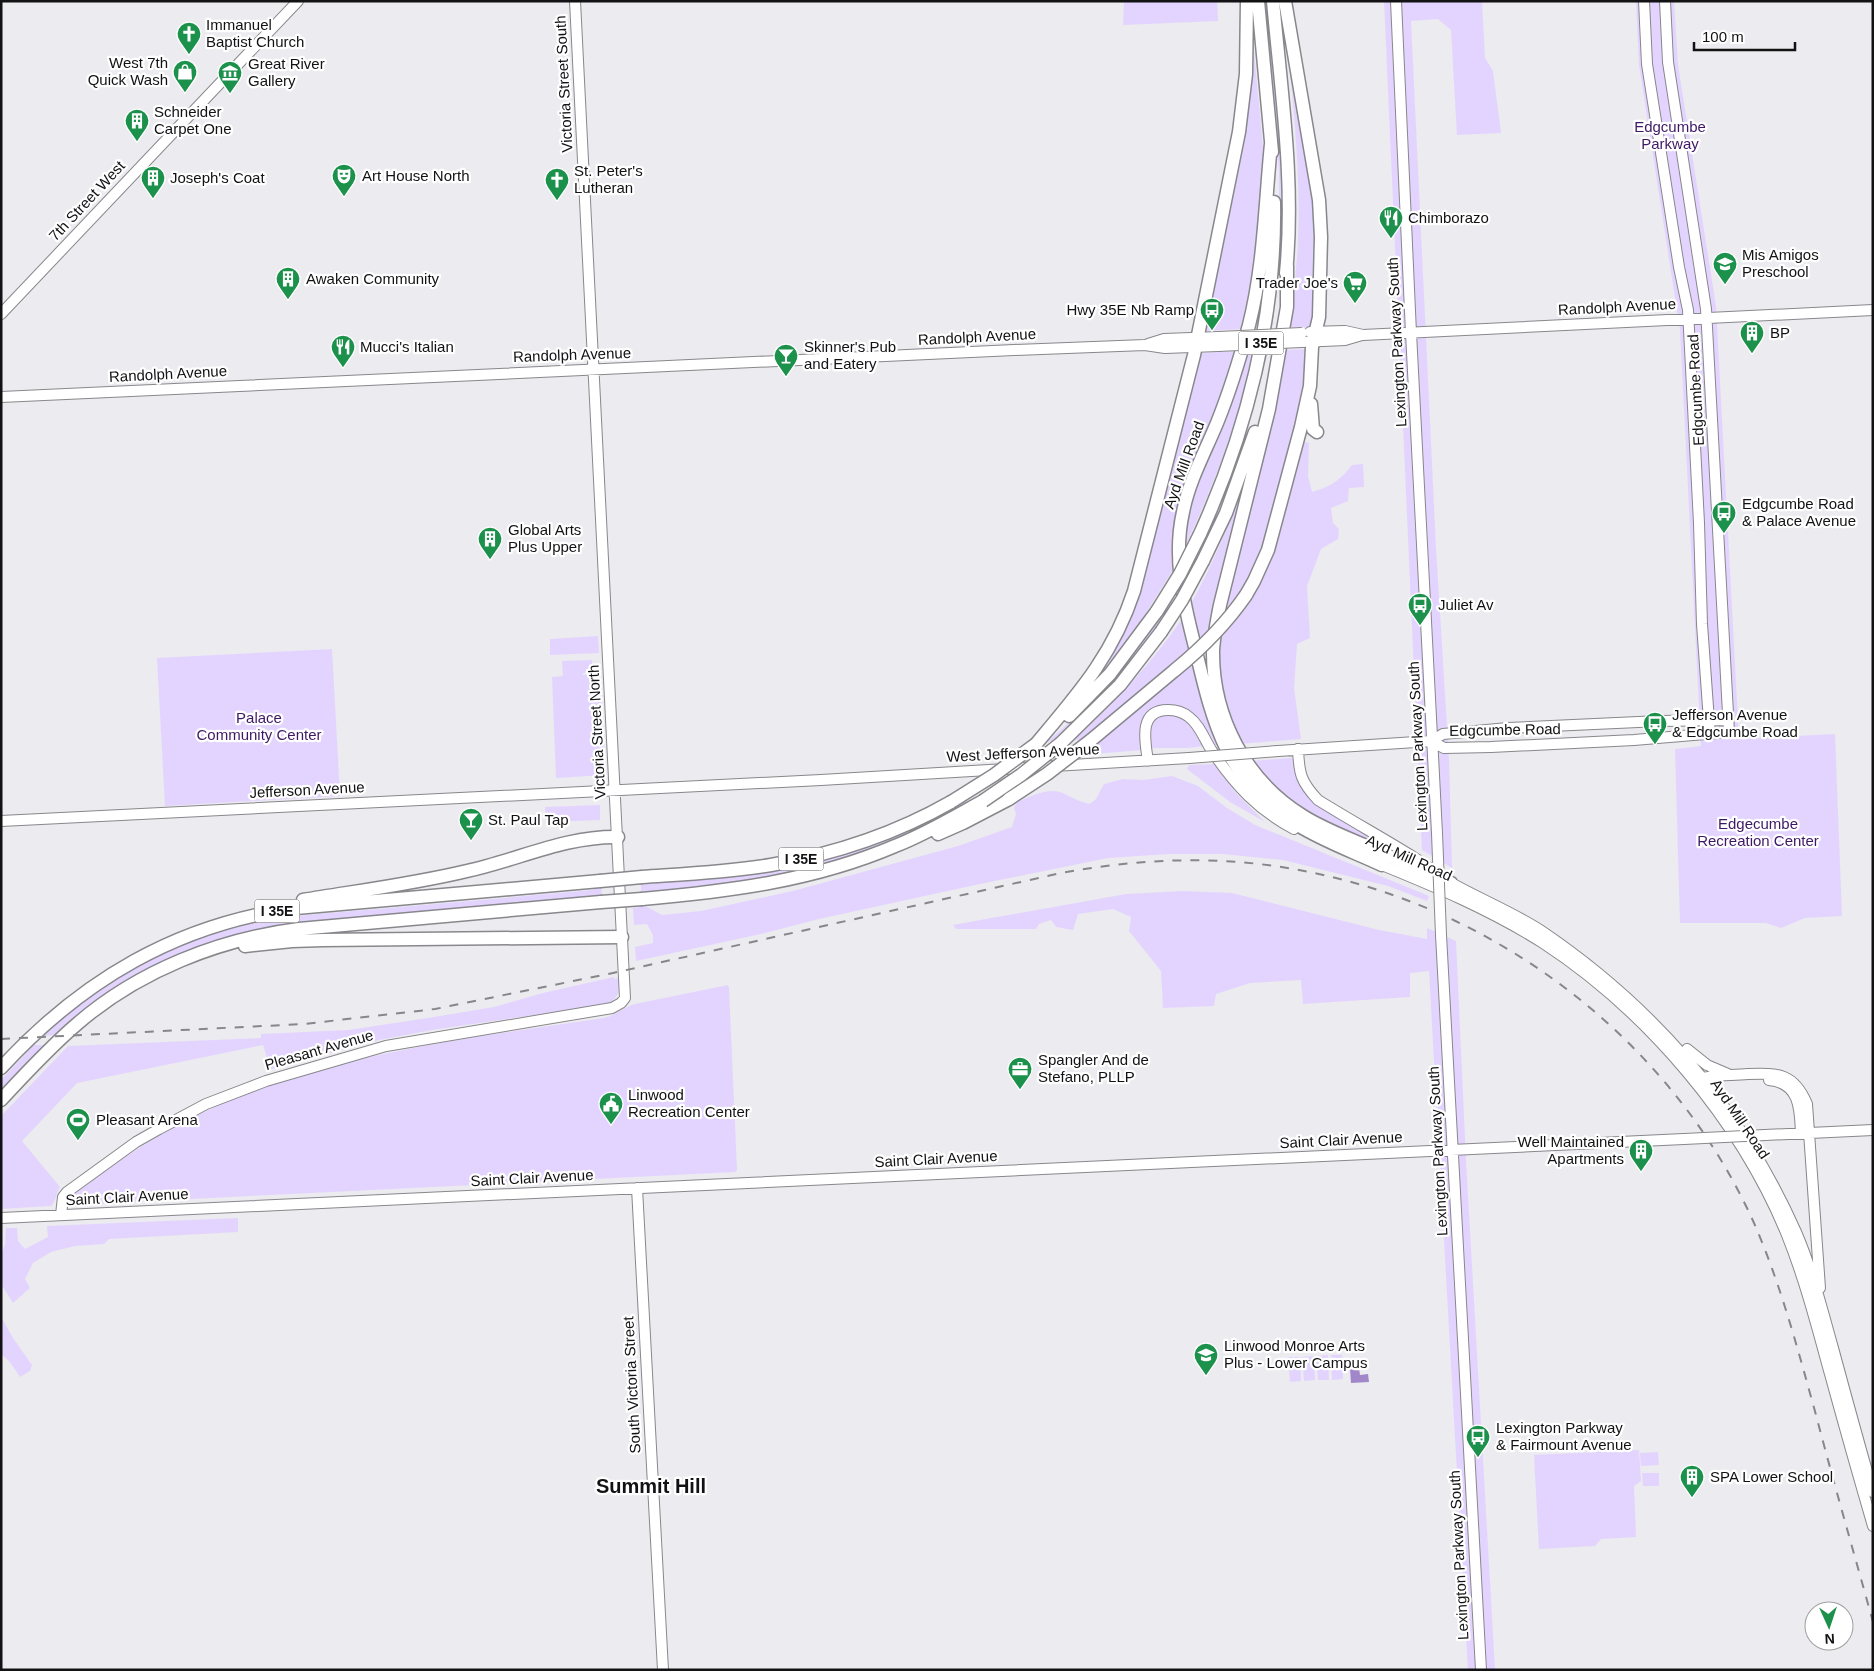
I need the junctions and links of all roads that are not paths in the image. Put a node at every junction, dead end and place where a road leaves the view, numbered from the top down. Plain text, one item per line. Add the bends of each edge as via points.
1 (298, 1) edge
2 (575, 1) edge
3 (1247, 1) edge
4 (1258, 1) edge
5 (1273, 1) edge
6 (1286, 1) edge
7 (1396, 1) edge
8 (1644, 1) edge
9 (1665, 1) edge
10 (1271, 144) junction
11 (1286, 265) junction
12 (1873, 310) edge
13 (1, 314) edge
14 (1707, 318) junction
15 (1689, 319) junction
16 (1411, 332) junction
17 (1308, 337) junction
18 (1196, 342) junction
19 (594, 369) junction
20 (1310, 386) junction
21 (1, 397) edge
22 (1317, 432) dead end
23 (598, 465) joint
24 (1708, 720) junction
25 (1728, 720) junction
26 (1710, 735) junction
27 (1431, 741) junction
28 (1036, 744) junction
29 (1298, 749) junction
30 (1148, 761) junction
31 (615, 790) junction
32 (1, 821) edge
33 (618, 837) junction
34 (874, 854) junction
35 (1382, 865) junction
36 (1451, 883) junction
37 (213, 926) junction
38 (622, 936) junction
39 (189, 957) junction
40 (625, 998) joint
41 (1650, 1019) junction
42 (1, 1068) edge
43 (1731, 1075) junction
44 (1703, 1082) junction
45 (1, 1100) edge
46 (1873, 1130) edge
47 (1805, 1133) junction
48 (1452, 1149) junction
49 (637, 1188) junction
50 (61, 1215) junction
51 (1, 1218) edge
52 (1822, 1307) junction
53 (1873, 1492) edge
54 (1873, 1526) edge
55 (663, 1670) edge
56 (1481, 1670) edge

1 - 13 street, 7th Street West
2 - 19 street, Victoria Street South
3 - 18 highway via 1246,74 1239,132
4 - 10 highway, I 35E
5 - 11 highway, I 35E via 1287,152
6 - 17 highway via 1319,200 1319,317
7 - 16 street, Lexington Parkway South
8 - 15 street, Edgcumbe Road via 1647,64
9 - 14 street, Edgcumbe Road via 1668,62
10 - 28 highway, I 35E, bridge via 1273,241 1268,298 1243,420 1220,486 1180,574 1138,638 1105,680
10 - 35 highway, Ayd Mill Road via 1250,322 1230,388 1191,484 1180,522 1178,559 1186,611 1215,725 1247,781 1269,804 1296,824
11 - 34 highway, I 35E, bridge via 1273,360 1248,455 1226,513 1203,560 1161,632 1120,685 1061,743 1021,775 926,832
11 - 36 highway via 1287,307 1269,409 1214,638 1214,673 1220,704 1232,737 1247,763 1267,788 1290,807 1317,824
12 - 14 street, Randolph Avenue
14 - 15 street, Randolph Avenue
14 - 25 street, Edgcumbe Road
15 - 16 street, Randolph Avenue
15 - 24 street, Edgcumbe Road
16 - 17 street, Randolph Avenue via 1363,335 1344,331
16 - 27 street, Lexington Parkway South
17 - 18 street, Randolph Avenue, bridge
17 - 20 highway
18 - 19 street, Randolph Avenue via 1165,348 1145,345
18 - 28 highway via 1128,609 1099,667
19 - 21 street, Randolph Avenue
19 - 23 street, Victoria Street South
20 - 22 highway via 1312,423
20 - 34 highway, bridge via 1268,550 1246,595 1212,637 1090,741 1009,799 916,844
23 - 31 street, Victoria Street North
24 - 25 street, Edgcumbe Road
24 - 26 street, Edgcumbe Road
24 - 27 street, Edgcumbe Road via 1508,728 1444,734
25 - 26 street, Edgcumbe Road via 1729,732
26 - 27 street, Edgcumbe Road via 1444,748
27 - 29 street, West Jefferson Avenue
27 - 48 street, Lexington Parkway South, bridge
28 - 37 highway, I 35E, bridge via 951,802 887,833 815,856 746,868 296,908
29 - 30 street, West Jefferson Avenue, bridge
29 - 36 street, Ayd Mill Road via 1299,771 1305,786 1318,800
30 - 31 street, West Jefferson Avenue
30 - 35 street via 1145,730 1150,717 1161,711 1183,712 1197,726 1231,779 1263,809 1293,828
31 - 32 street, Jefferson Avenue
31 - 33 street, Victoria Street North
33 - 37 highway via 583,839 466,872 276,904
33 - 38 street, Victoria Street North
34 - 39 highway, I 35E, bridge via 817,873 717,892 280,931
35 - 44 street, Ayd Mill Road via 1470,903 1542,943 1586,974
36 - 41 street, Ayd Mill Road via 1539,929 1602,975
37 - 42 highway, I 35E via 157,948 97,982 41,1027
38 - 39 highway via 292,941
38 - 40 street, Victoria Street North
39 - 45 highway, I 35E via 143,979 92,1012
40 - 50 street, Pleasant Avenue via 612,1008 386,1046 236,1092 206,1104 136,1142 68,1192 63,1197
41 - 43 street via 1706,1065
41 - 44 street, Ayd Mill Road via 1681,1050
43 - 44 street
43 - 47 street via 1768,1073 1792,1081 1807,1104
44 - 47 street via 1767,1080 1783,1084 1798,1101
44 - 52 street, Ayd Mill Road via 1739,1126 1763,1166 1796,1232
44 - 54 street, Ayd Mill Road via 1755,1169 1787,1235 1808,1294
46 - 47 street, Saint Clair Avenue
47 - 48 street, Saint Clair Avenue, bridge
47 - 52 street
48 - 49 street, Saint Clair Avenue
48 - 56 street, Lexington Parkway South
49 - 50 street, Saint Clair Avenue
49 - 55 street, South Victoria Street
50 - 51 street, Saint Clair Avenue
52 - 53 street, Ayd Mill Road

